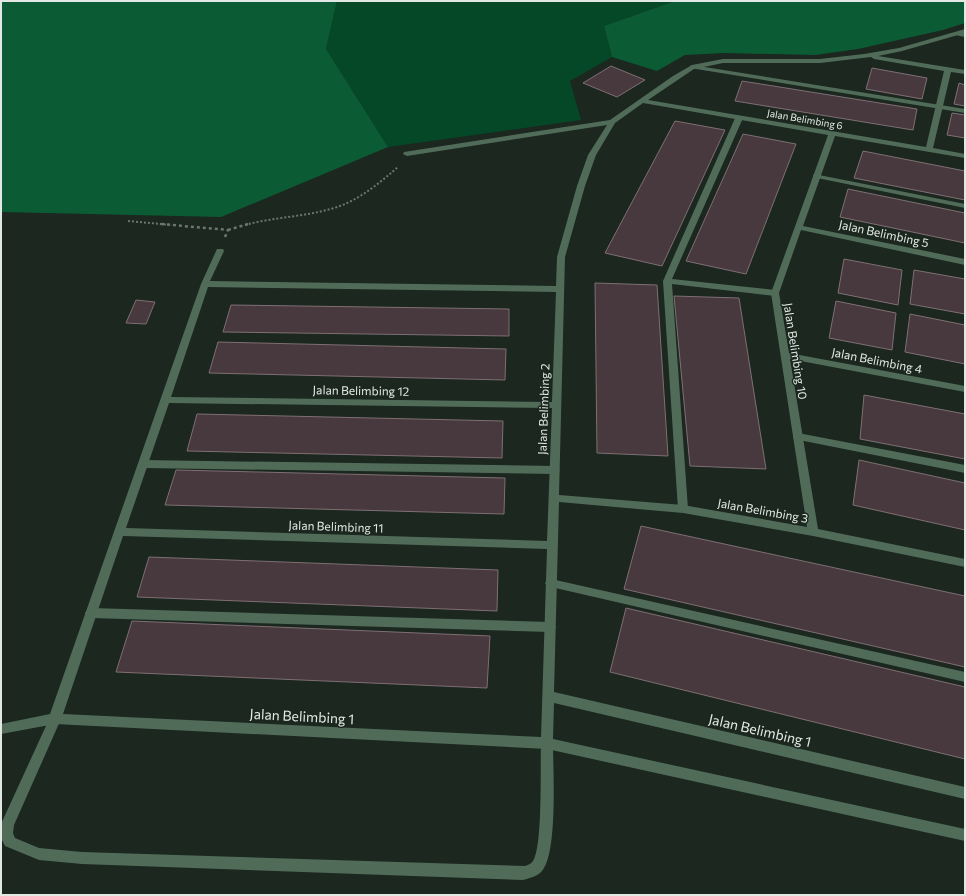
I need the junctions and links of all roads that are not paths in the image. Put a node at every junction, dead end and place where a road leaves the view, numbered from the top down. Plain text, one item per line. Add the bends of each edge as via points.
1 (965, 31) edge
2 (957, 34) junction
3 (965, 35) edge
4 (864, 56) junction
5 (692, 67) junction
6 (948, 69) junction
7 (965, 72) edge
8 (642, 101) junction
9 (940, 107) junction
10 (965, 111) edge
11 (740, 118) junction
12 (612, 122) junction
13 (832, 133) junction
14 (929, 150) junction
15 (407, 154) road end
16 (965, 156) edge
17 (817, 176) junction
18 (965, 206) edge
19 (798, 227) junction
20 (220, 251) road end
21 (965, 262) edge
22 (667, 281) junction
23 (204, 284) junction
24 (560, 289) junction
25 (775, 293) junction
26 (785, 355) junction
27 (965, 388) edge
28 (165, 400) junction
29 (556, 406) junction
30 (798, 437) junction
31 (143, 464) junction
32 (965, 469) edge
33 (555, 470) junction
34 (554, 498) junction
35 (683, 508) junction
36 (119, 532) junction
37 (813, 532) junction
38 (552, 545) junction
39 (965, 563) edge
40 (551, 583) junction
41 (92, 613) junction
42 (550, 627) junction
43 (965, 677) edge
44 (548, 696) junction
45 (55, 719) junction
46 (1, 729) edge
47 (547, 743) junction
48 (965, 793) edge
49 (965, 835) edge

1 - 2 street
2 - 3 street
2 - 4 street via 900,50
4 - 5 street, Jalan Belimbing 2 via 820,61 723,60
4 - 6 street
5 - 8 street, Jalan Belimbing 2
5 - 9 street
6 - 7 street
6 - 9 street
8 - 11 street, Jalan Belimbing 6
8 - 12 street, Jalan Belimbing 2
9 - 10 street
9 - 14 street
11 - 13 street, Jalan Belimbing 6
11 - 22 street
12 - 15 street
12 - 24 street, Jalan Belimbing 2 via 592,155 581,186 561,258
13 - 14 street, Jalan Belimbing 6
13 - 17 street, Jalan Belimbing 10
14 - 16 street, Jalan Belimbing 6
17 - 18 street
17 - 19 street, Jalan Belimbing 10
19 - 21 street, Jalan Belimbing 5
19 - 25 street, Jalan Belimbing 10
20 - 23 street
22 - 25 street
22 - 35 street
23 - 24 street
23 - 28 street
24 - 29 street, Jalan Belimbing 2
25 - 26 street, Jalan Belimbing 10
26 - 27 street, Jalan Belimbing 4
26 - 30 street, Jalan Belimbing 10
28 - 29 street, Jalan Belimbing 12
28 - 31 street
29 - 33 street, Jalan Belimbing 2
30 - 32 street
30 - 37 street, Jalan Belimbing 10
31 - 33 street
31 - 36 street
33 - 34 street, Jalan Belimbing 2
34 - 35 street, Jalan Belimbing 3
34 - 38 street, Jalan Belimbing 2
35 - 37 street, Jalan Belimbing 3
36 - 38 street, Jalan Belimbing 11
36 - 41 street
37 - 39 street, Jalan Belimbing 3
38 - 40 street, Jalan Belimbing 2
40 - 42 street, Jalan Belimbing 2
40 - 43 street
41 - 42 street
41 - 45 street
42 - 44 street, Jalan Belimbing 2
44 - 47 street, Jalan Belimbing 2
44 - 48 street, Jalan Belimbing 1
45 - 46 street, Jalan Belimbing 1
45 - 47 street, Jalan Belimbing 1
45 - 47 street, Jalan Belimbing 2 via 7,825 6,834 10,842 39,854 82,858 523,873 533,871 538,865 544,843
47 - 49 street, Jalan Belimbing 1

